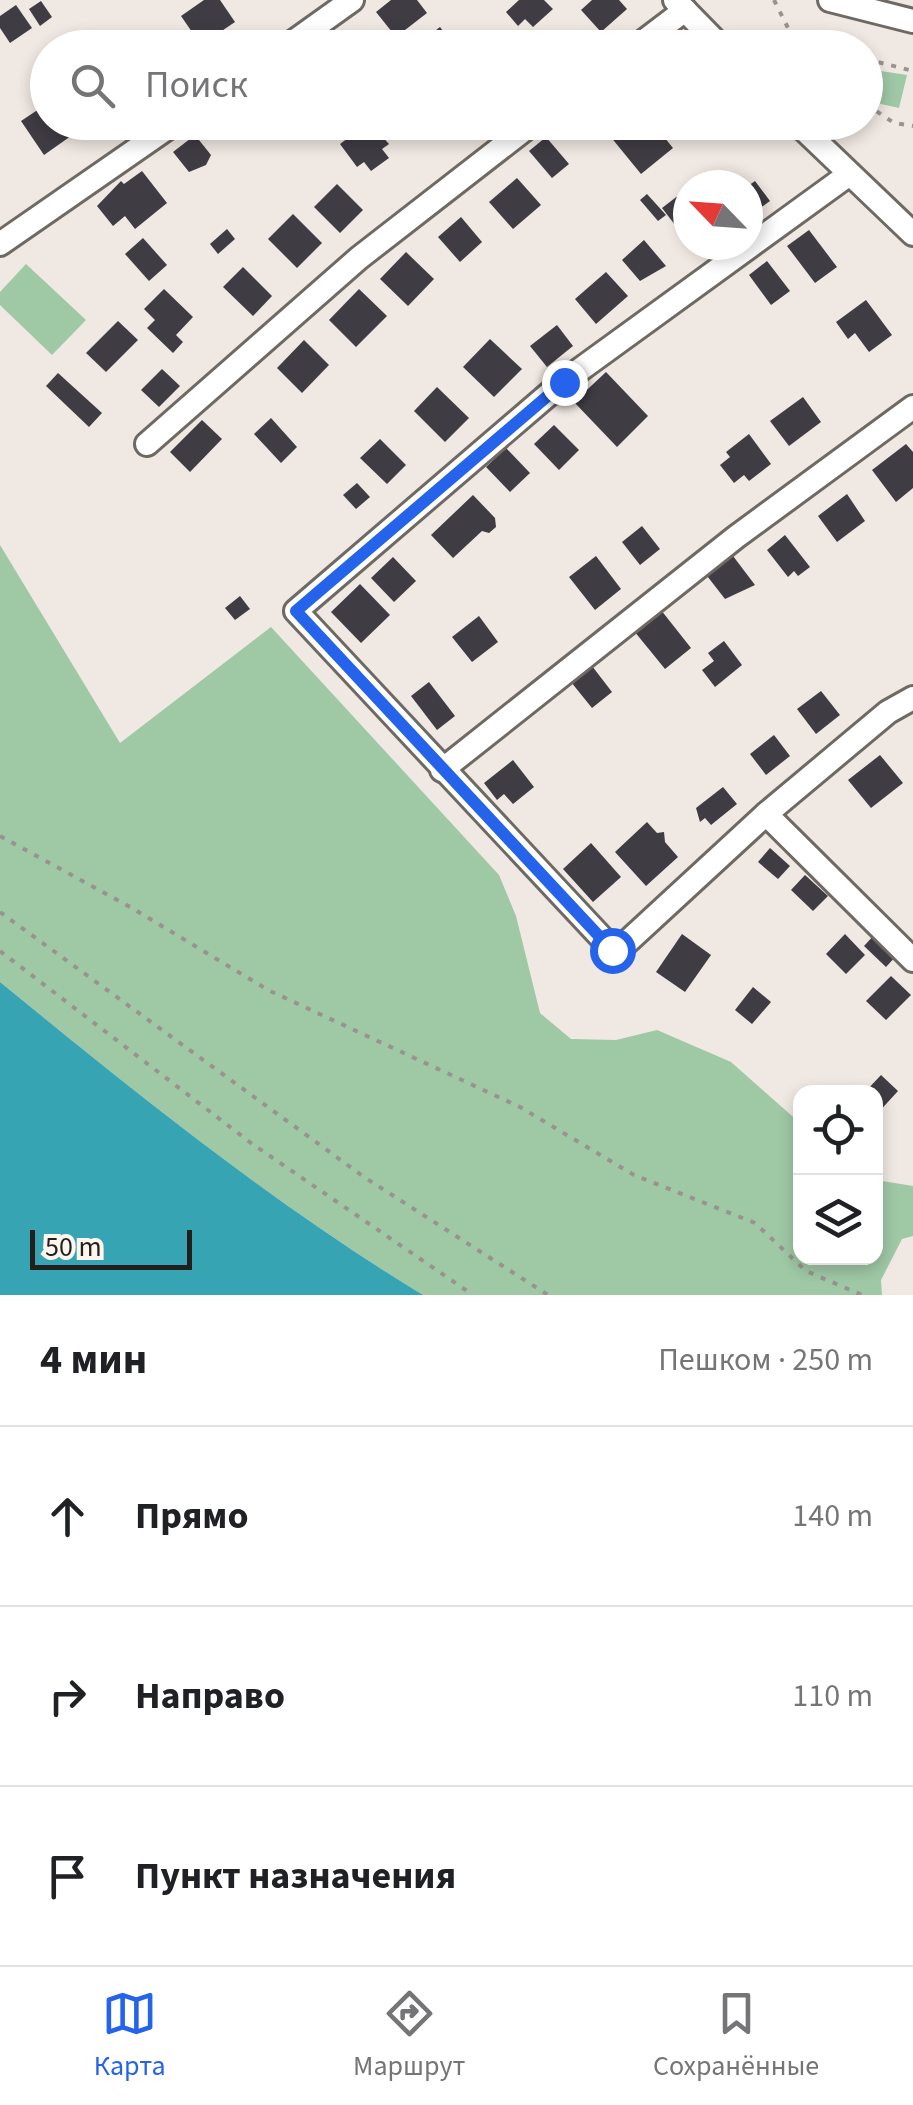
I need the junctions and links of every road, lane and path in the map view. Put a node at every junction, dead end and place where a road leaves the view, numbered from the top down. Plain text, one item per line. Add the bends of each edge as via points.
1 (352, 0) edge
2 (774, 0) edge
3 (830, 0) edge
4 (680, 5) edge
5 (913, 20) edge
6 (310, 30) edge
7 (654, 30) edge
8 (704, 30) edge
9 (789, 30) edge
10 (883, 63) edge
11 (913, 71) edge
12 (883, 116) edge
13 (913, 126) edge
14 (150, 140) edge
15 (511, 140) edge
16 (814, 140) edge
17 (848, 174) junction
18 (913, 234) edge
19 (0, 244) edge
20 (913, 407) edge
21 (147, 444) dead end
22 (913, 698) edge
23 (442, 770) junction
24 (766, 814) junction
25 (0, 836) edge
26 (0, 912) edge
27 (0, 951) edge
28 (913, 960) edge
29 (473, 1295) edge
30 (548, 1295) edge
31 (862, 1295) edge

1 - 6 street
2 - 9 path
3 - 5 street
4 - 7 street
4 - 8 street
10 - 11 path
12 - 13 path
14 - 19 street
15 - 21 street via 359,258
16 - 17 street
17 - 18 street
17 - 23 street via 564,382 296,611
20 - 23 street
22 - 24 street
23 - 24 street via 612,950
24 - 28 street
25 - 31 path via 268,990 520,1107 634,1174 755,1223 806,1271
26 - 30 path via 364,1177
27 - 29 path via 251,1143

